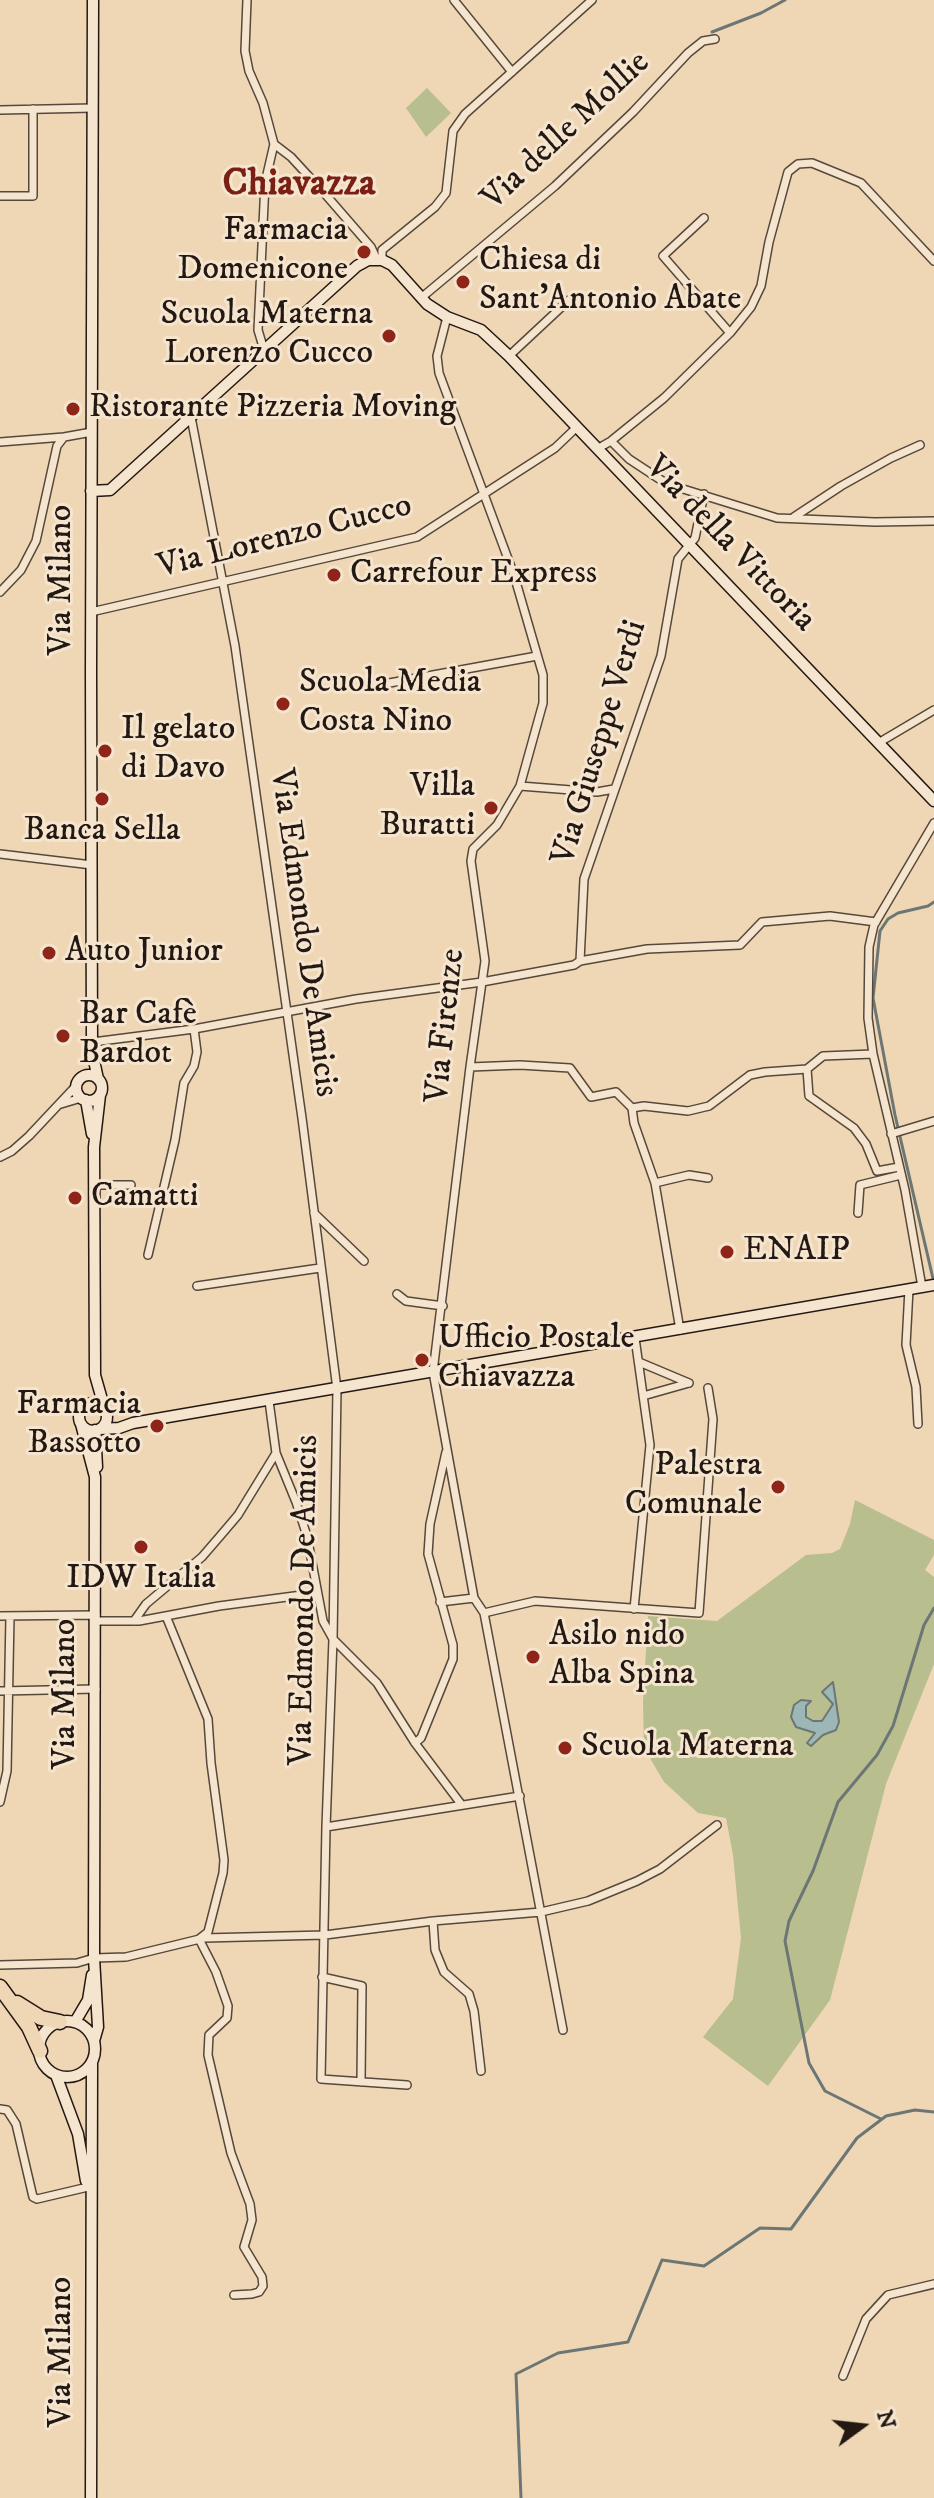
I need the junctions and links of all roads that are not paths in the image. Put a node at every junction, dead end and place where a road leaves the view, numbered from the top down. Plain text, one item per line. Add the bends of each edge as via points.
1 (93, 0) edge
2 (247, 0) edge
3 (454, 0) edge
4 (592, 0) edge
5 (715, 39) dead end
6 (512, 72) junction
7 (93, 108) junction
8 (33, 109) junction
9 (0, 110) edge
10 (274, 144) junction
11 (0, 196) edge
12 (704, 218) dead end
13 (379, 259) junction
14 (934, 261) edge
15 (421, 298) junction
16 (569, 300) dead end
17 (447, 317) junction
18 (730, 333) junction
19 (264, 350) junction
20 (509, 356) junction
21 (191, 417) junction
22 (577, 427) junction
23 (92, 432) junction
24 (64, 437) junction
25 (611, 441) junction
26 (0, 442) edge
27 (920, 445) dead end
28 (597, 449) junction
29 (91, 491) junction
30 (704, 494) junction
31 (485, 495) junction
32 (792, 519) junction
33 (934, 521) edge
34 (689, 545) junction
35 (223, 583) junction
36 (0, 592) edge
37 (91, 612) junction
38 (537, 656) junction
39 (373, 686) dead end
40 (934, 710) edge
41 (880, 742) junction
42 (520, 786) junction
43 (614, 789) junction
44 (934, 801) edge
45 (934, 823) edge
46 (0, 854) edge
47 (92, 865) junction
48 (876, 922) junction
49 (580, 961) junction
50 (482, 982) junction
51 (286, 1012) junction
52 (194, 1029) junction
53 (92, 1047) junction
54 (873, 1054) junction
55 (470, 1067) junction
56 (807, 1069) junction
57 (84, 1075) junction
58 (98, 1079) junction
59 (76, 1086) junction
60 (100, 1095) junction
61 (84, 1099) junction
62 (59, 1104) junction
63 (632, 1108) junction
64 (934, 1121) edge
65 (891, 1134) junction
66 (94, 1147) junction
67 (0, 1157) edge
68 (900, 1171) junction
69 (708, 1178) dead end
70 (655, 1183) junction
71 (94, 1185) junction
72 (131, 1185) dead end
73 (314, 1213) junction
74 (858, 1213) dead end
75 (148, 1255) dead end
76 (364, 1261) dead end
77 (320, 1268) junction
78 (934, 1285) edge
79 (197, 1286) dead end
80 (922, 1287) junction
81 (909, 1289) junction
82 (397, 1294) dead end
83 (443, 1306) junction
84 (680, 1330) junction
85 (635, 1338) junction
86 (639, 1362) junction
87 (433, 1372) junction
88 (95, 1380) junction
89 (708, 1388) dead end
90 (337, 1389) junction
91 (643, 1396) junction
92 (269, 1401) junction
93 (86, 1405) junction
94 (105, 1411) junction
95 (133, 1423) junction
96 (81, 1424) junction
97 (918, 1424) dead end
98 (97, 1430) junction
99 (447, 1448) junction
100 (276, 1453) junction
101 (95, 1477) junction
102 (317, 1593) junction
103 (474, 1598) junction
104 (440, 1602) junction
105 (634, 1609) junction
106 (484, 1613) junction
107 (0, 1616) edge
108 (10, 1616) junction
109 (166, 1616) junction
110 (96, 1618) junction
111 (134, 1621) junction
112 (333, 1639) junction
113 (96, 1689) junction
114 (0, 1691) edge
115 (9, 1691) junction
116 (415, 1743) junction
117 (520, 1796) junction
118 (0, 1802) edge
119 (461, 1804) junction
120 (717, 1825) dead end
121 (326, 1827) junction
122 (541, 1912) junction
123 (433, 1921) junction
124 (325, 1935) junction
125 (199, 1939) junction
126 (94, 1962) junction
127 (0, 1965) edge
128 (322, 1977) junction
129 (4, 1991) edge
130 (67, 2022) junction
131 (563, 2030) dead end
132 (94, 2041) junction
133 (40, 2051) junction
134 (92, 2062) junction
135 (481, 2071) dead end
136 (56, 2075) junction
137 (361, 2082) junction
138 (407, 2085) dead end
139 (0, 2109) edge
140 (88, 2187) junction
141 (91, 2206) junction
142 (934, 2284) edge
143 (234, 2295) dead end
144 (843, 2376) dead end
145 (91, 2498) edge

1 - 7 main road, Via Milano
2 - 10 street via 245,51
3 - 6 street
4 - 6 street
5 - 15 street, Via delle Mollie via 688,53 555,186
6 - 13 street via 453,131 446,193 382,250
7 - 8 street
7 - 23 main road, Via Milano
8 - 9 street
8 - 11 street via 33,196
10 - 13 street
10 - 19 street via 265,183 258,330
12 - 18 street via 663,256
13 - 15 main road via 392,265
13 - 19 main road via 346,275
14 - 18 street via 861,183 812,163 798,164 788,172 761,286
15 - 17 main road
16 - 20 street
17 - 20 main road, Via della Vittoria via 481,330
17 - 31 street, Via Firenze via 437,356 439,373
18 - 25 street
19 - 21 main road
20 - 22 main road, Via della Vittoria
21 - 29 main road via 110,490
21 - 35 street, Via Edmondo De Amicis
22 - 28 main road, Via della Vittoria
22 - 31 street, Via Lorenzo Cucco
23 - 24 street
23 - 29 main road, Via Milano
24 - 26 street
24 - 36 street via 55,452 29,558
25 - 28 street
25 - 30 street via 667,484
27 - 32 street via 841,486
28 - 34 main road, Via della Vittoria
29 - 37 main road, Via Milano
30 - 32 street
30 - 34 street, Via Giuseppe Verdi
31 - 35 street, Via Lorenzo Cucco via 417,537
31 - 38 street, Via Firenze
32 - 33 street
34 - 41 main road, Via della Vittoria
34 - 43 street, Via Giuseppe Verdi via 678,559 661,656
35 - 37 street, Via Lorenzo Cucco
35 - 51 street, Via Edmondo De Amicis
37 - 47 main road, Via Milano
38 - 39 street
38 - 42 street, Via Firenze via 543,703
40 - 41 street
41 - 44 main road, Via della Vittoria
42 - 43 street
42 - 50 street, Via Firenze via 497,825 473,849 485,949
43 - 49 street, Via Giuseppe Verdi via 584,879
45 - 48 street
46 - 47 street
47 - 53 main road, Via Milano
48 - 49 street via 830,916 762,922 740,945 647,949
48 - 54 street via 869,947
49 - 50 street
50 - 51 street
50 - 55 street, Via Firenze
51 - 52 street
51 - 73 street, Via Edmondo De Amicis
52 - 53 street
52 - 75 street via 197,1052 184,1083
53 - 57 main road, Via Milano
53 - 58 main road, Via Milano
54 - 56 street via 823,1056
54 - 65 street
55 - 63 street via 570,1068 591,1097 616,1092
55 - 83 street, Via Firenze
56 - 63 street via 750,1075 709,1106 688,1111
56 - 68 street via 809,1096 854,1128 877,1171
57 - 58 main road
57 - 59 main road
58 - 60 main road
59 - 61 main road
59 - 62 street
60 - 61 main road
60 - 66 main road, Via Milano
61 - 62 street
61 - 66 main road, Via Milano
62 - 67 street
63 - 70 street
64 - 65 street
65 - 68 street
66 - 71 main road, Via Milano
68 - 74 street via 860,1185
68 - 80 street
69 - 70 street via 689,1175
70 - 84 street
71 - 72 street
71 - 88 main road, Via Milano
73 - 76 street
73 - 77 street, Via Edmondo De Amicis
77 - 79 street
77 - 90 street, Via Edmondo De Amicis
78 - 80 main road
80 - 81 main road
81 - 84 main road
81 - 97 street via 906,1345
82 - 83 street via 406,1301
83 - 87 street, Via Firenze
84 - 85 main road
85 - 86 street
85 - 87 main road
86 - 91 street
86 - 91 street via 689,1383
87 - 90 main road
87 - 99 street, Via Firenze
88 - 93 main road, Via Milano
88 - 94 main road, Via Milano
89 - 105 street via 713,1419 699,1613
90 - 92 main road
90 - 112 street, Via Edmondo De Amicis
91 - 105 street via 650,1445
92 - 95 main road
92 - 100 street
93 - 94 main road via 96,1403
93 - 96 main road, Via Milano via 80,1411
94 - 95 main road
94 - 98 main road via 106,1420
95 - 98 main road
96 - 98 main road
96 - 101 main road, Via Milano
98 - 101 main road
99 - 103 street, Via Firenze
99 - 104 street via 428,1554
100 - 102 street via 307,1536
100 - 111 street via 238,1515
101 - 110 main road, Via Milano
102 - 109 street
102 - 112 street
103 - 104 street
103 - 106 street
104 - 116 street via 453,1659
105 - 106 street via 535,1601
106 - 117 street
107 - 108 street
108 - 110 street
108 - 115 street
109 - 111 street
109 - 125 street via 208,1719 224,1860 208,1932
110 - 111 street
110 - 113 main road, Via Milano
112 - 116 street via 377,1683
112 - 121 street, Via Edmondo De Amicis
113 - 115 street
113 - 126 main road, Via Milano
114 - 115 street
115 - 118 street via 7,1771
116 - 119 street
117 - 119 street
117 - 122 street
119 - 121 street
120 - 122 street via 637,1881
121 - 124 street, Via Edmondo De Amicis
122 - 123 street
122 - 131 street
123 - 124 street
123 - 135 street via 435,1950 444,1972 469,1994
124 - 125 street
124 - 128 street, Via Edmondo De Amicis
125 - 126 street
125 - 143 street via 228,2006 227,2018 209,2035 208,2055 231,2153 250,2204 252,2220 244,2247 263,2286 259,2292
126 - 127 street
126 - 130 main road, Via Milano via 88,2000
126 - 132 main road, Via Milano
128 - 137 street via 362,1986
128 - 137 street, Via Edmondo De Amicis via 321,2079
129 - 130 highway via 41,2018
129 - 133 highway
130 - 132 main road via 87,2029
130 - 133 main road via 45,2033
132 - 134 main road
133 - 136 main road
134 - 136 main road via 72,2077
134 - 141 main road, Via Milano
136 - 140 main road, Via Milano via 78,2134
137 - 138 street
139 - 140 street via 7,2110 16,2124 33,2197
140 - 141 main road, Via Milano
141 - 145 main road, Via Milano
142 - 144 street via 888,2295 866,2319

